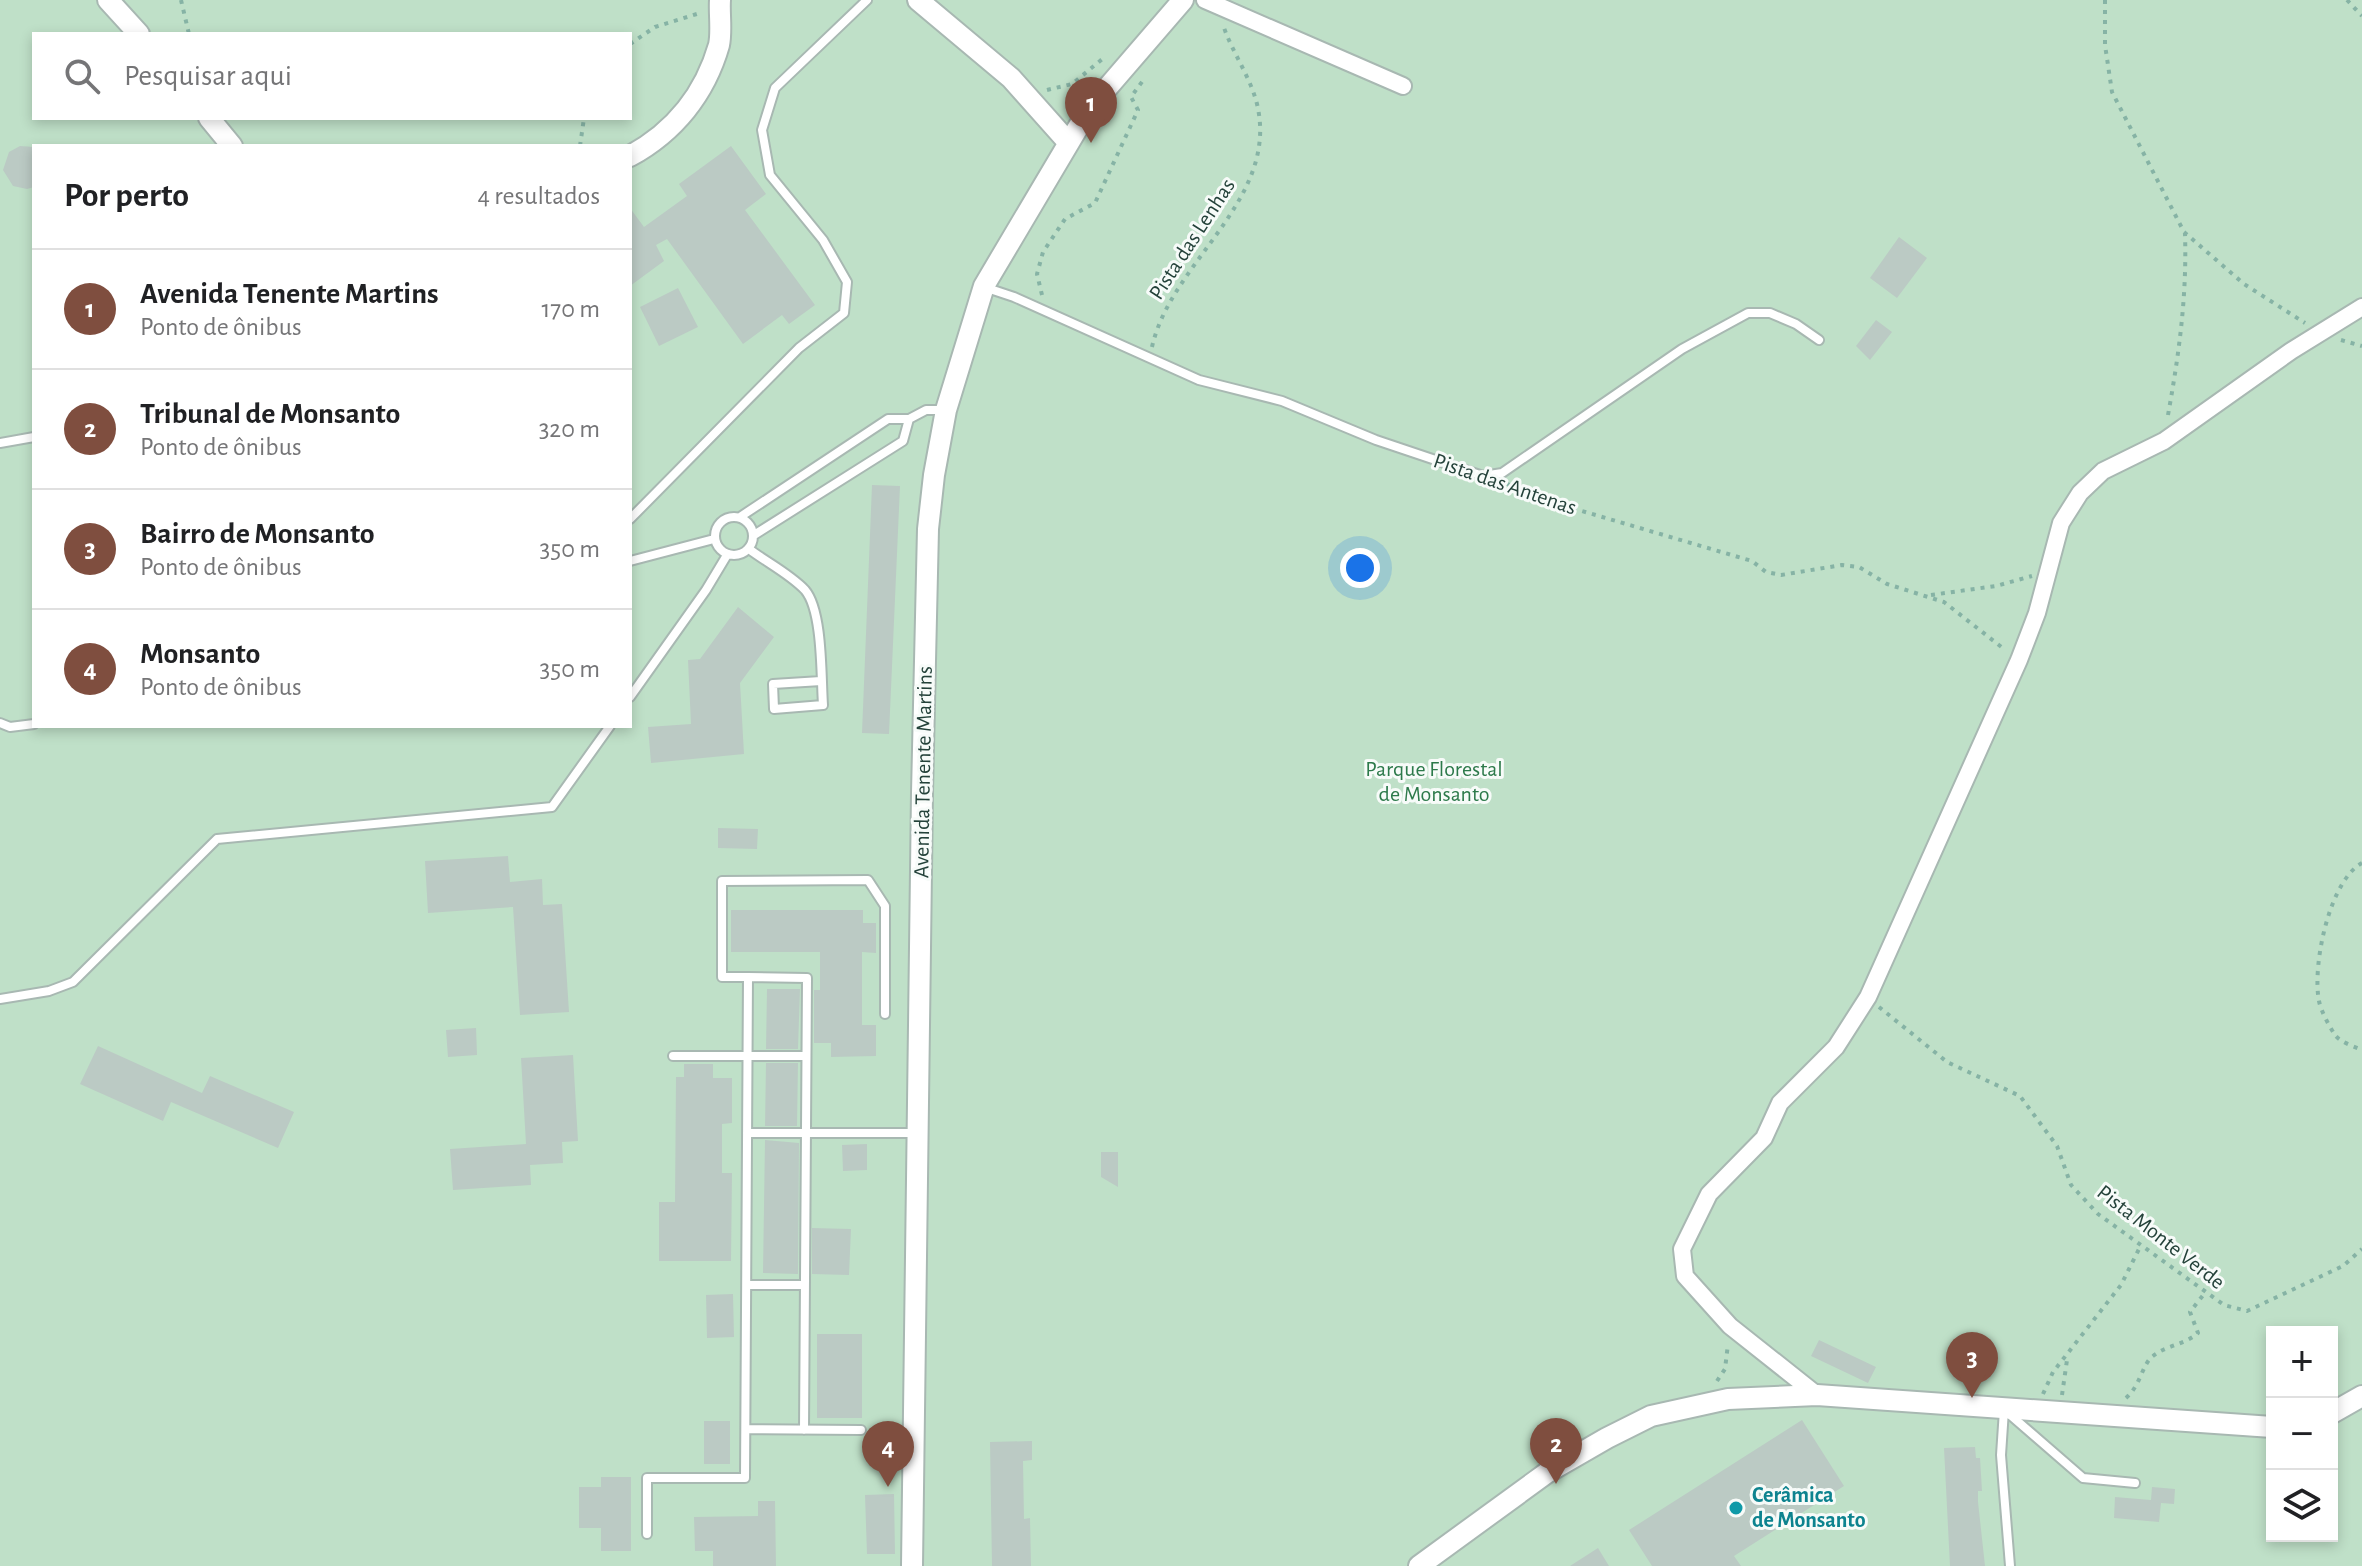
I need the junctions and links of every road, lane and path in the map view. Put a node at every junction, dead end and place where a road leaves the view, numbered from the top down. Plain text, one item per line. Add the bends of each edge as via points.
1 (108, 0) edge
2 (181, 0) edge
3 (867, 0) edge
4 (918, 0) edge
5 (1183, 0) edge
6 (2105, 0) edge
7 (2347, 0) edge
8 (1208, 2) edge
9 (715, 5) edge
10 (2362, 16) edge
11 (137, 32) edge
12 (189, 32) edge
13 (632, 43) edge
14 (1113, 49) dead end
15 (1150, 71) dead end
16 (1403, 86) dead end
17 (1052, 91) dead end
18 (211, 120) edge
19 (584, 120) edge
20 (1068, 142) junction
21 (230, 144) edge
22 (580, 144) edge
23 (632, 155) edge
24 (2184, 232) junction
25 (984, 286) junction
26 (2362, 307) edge
27 (1049, 312) junction
28 (2319, 333) junction
29 (1819, 340) dead end
30 (1150, 357) junction
31 (946, 410) junction
32 (909, 419) junction
33 (32, 437) edge
34 (2164, 441) junction
35 (0, 443) edge
36 (1483, 476) junction
37 (632, 517) edge
38 (740, 517) junction
39 (754, 535) junction
40 (714, 539) junction
41 (749, 549) junction
42 (727, 555) junction
43 (632, 560) edge
44 (2046, 574) junction
45 (1928, 595) junction
46 (2019, 660) junction
47 (821, 681) junction
48 (632, 694) edge
49 (0, 723) edge
50 (32, 724) edge
51 (609, 728) edge
52 (2362, 863) edge
53 (748, 977) junction
54 (1868, 997) junction
55 (0, 999) edge
56 (885, 1014) dead end
57 (2362, 1050) edge
58 (673, 1056) dead end
59 (748, 1056) junction
60 (806, 1056) junction
61 (747, 1133) junction
62 (806, 1133) junction
63 (916, 1133) junction
64 (2140, 1247) junction
65 (2362, 1249) edge
66 (747, 1285) junction
67 (805, 1285) junction
68 (2204, 1294) junction
69 (1730, 1326) junction
70 (2067, 1358) junction
71 (1817, 1395) junction
72 (2362, 1396) edge
73 (2124, 1399) dead end
74 (1690, 1407) junction
75 (2004, 1410) junction
76 (2338, 1410) edge
77 (2035, 1412) junction
78 (2059, 1414) junction
79 (2266, 1427) edge
80 (746, 1429) junction
81 (804, 1430) junction
82 (861, 1430) dead end
83 (2135, 1483) dead end
84 (647, 1534) dead end
85 (912, 1566) edge
86 (1419, 1566) edge
87 (2010, 1566) edge

1 - 11 street
2 - 12 path
3 - 37 lane via 775,88 762,130 770,175 823,240 847,282 844,313 799,348
4 - 20 street via 1011,78
5 - 20 street, Avenida Tenente Martins via 1131,57
6 - 24 path via 2112,92
7 - 10 path
8 - 16 street
8 - 30 path, Pista das Lenhas via 1256,102 1260,148 1228,217 1167,305
9 - 13 path via 655,27
9 - 23 street via 720,42 702,86 680,119
14 - 17 path via 1072,84
15 - 27 path via 1132,93 1138,110 1095,203 1065,219 1043,252 1037,274
18 - 21 street
19 - 22 path
20 - 25 street, Avenida Tenente Martins
24 - 28 path via 2244,284
24 - 34 path via 2181,349
25 - 27 lane, Pista das Antenas
25 - 31 street, Avenida Tenente Martins
26 - 28 street
27 - 30 lane, Pista das Antenas
28 - 34 street
29 - 36 lane via 1770,313 1748,313 1682,349 1502,473
30 - 36 lane, Pista das Antenas via 1199,380 1282,401
31 - 32 lane via 926,410
31 - 63 street, Avenida Tenente Martins via 928,529
32 - 38 lane via 888,419
32 - 39 lane via 903,441
33 - 35 lane
34 - 44 street via 2103,471 2080,493 2061,523
36 - 45 path, Pista das Antenas via 1752,561 1766,572 1804,574 1850,564 1887,584
38 - 39 lane
38 - 40 lane via 727,517 717,526
39 - 41 lane
40 - 42 lane
40 - 43 lane
41 - 42 lane
41 - 47 lane via 805,590 815,608
42 - 48 lane
44 - 45 path
44 - 46 street
45 - 46 path, Pista das Antenas
46 - 54 street
47 - 47 lane via 773,684 774,709 823,705
49 - 50 lane
51 - 55 lane via 552,807 217,839 73,982
52 - 57 path via 2337,890 2318,980 2319,1003 2337,1038
53 - 56 lane via 722,977 722,881 868,880 885,906
53 - 59 lane
53 - 60 lane via 807,978
54 - 64 path, Pista Monte Verde via 1947,1062 2020,1096 2057,1146 2071,1185
54 - 69 street via 1836,1047 1780,1103 1764,1138 1709,1194 1684,1240 1685,1276
58 - 59 lane
59 - 60 lane
59 - 61 lane
60 - 62 lane
61 - 62 lane
61 - 66 lane
62 - 63 lane
62 - 67 lane
63 - 85 street, Avenida Tenente Martins
64 - 68 path, Pista Monte Verde
64 - 70 path via 2121,1285
65 - 68 path, Pista Monte Verde via 2343,1266 2247,1311
66 - 67 lane
66 - 80 lane
67 - 81 lane
68 - 73 path via 2190,1312 2198,1333 2146,1362 2142,1378
69 - 71 street
69 - 74 path via 1725,1369 1713,1389
70 - 77 path via 2053,1372
70 - 78 path
71 - 74 street via 1728,1399
71 - 75 street
72 - 76 street
74 - 86 street via 1651,1416 1571,1459
75 - 77 street
75 - 83 lane via 2083,1478
75 - 87 lane via 2001,1455
77 - 78 street
78 - 79 street
80 - 81 lane
80 - 84 lane via 745,1478 647,1478
81 - 82 lane

